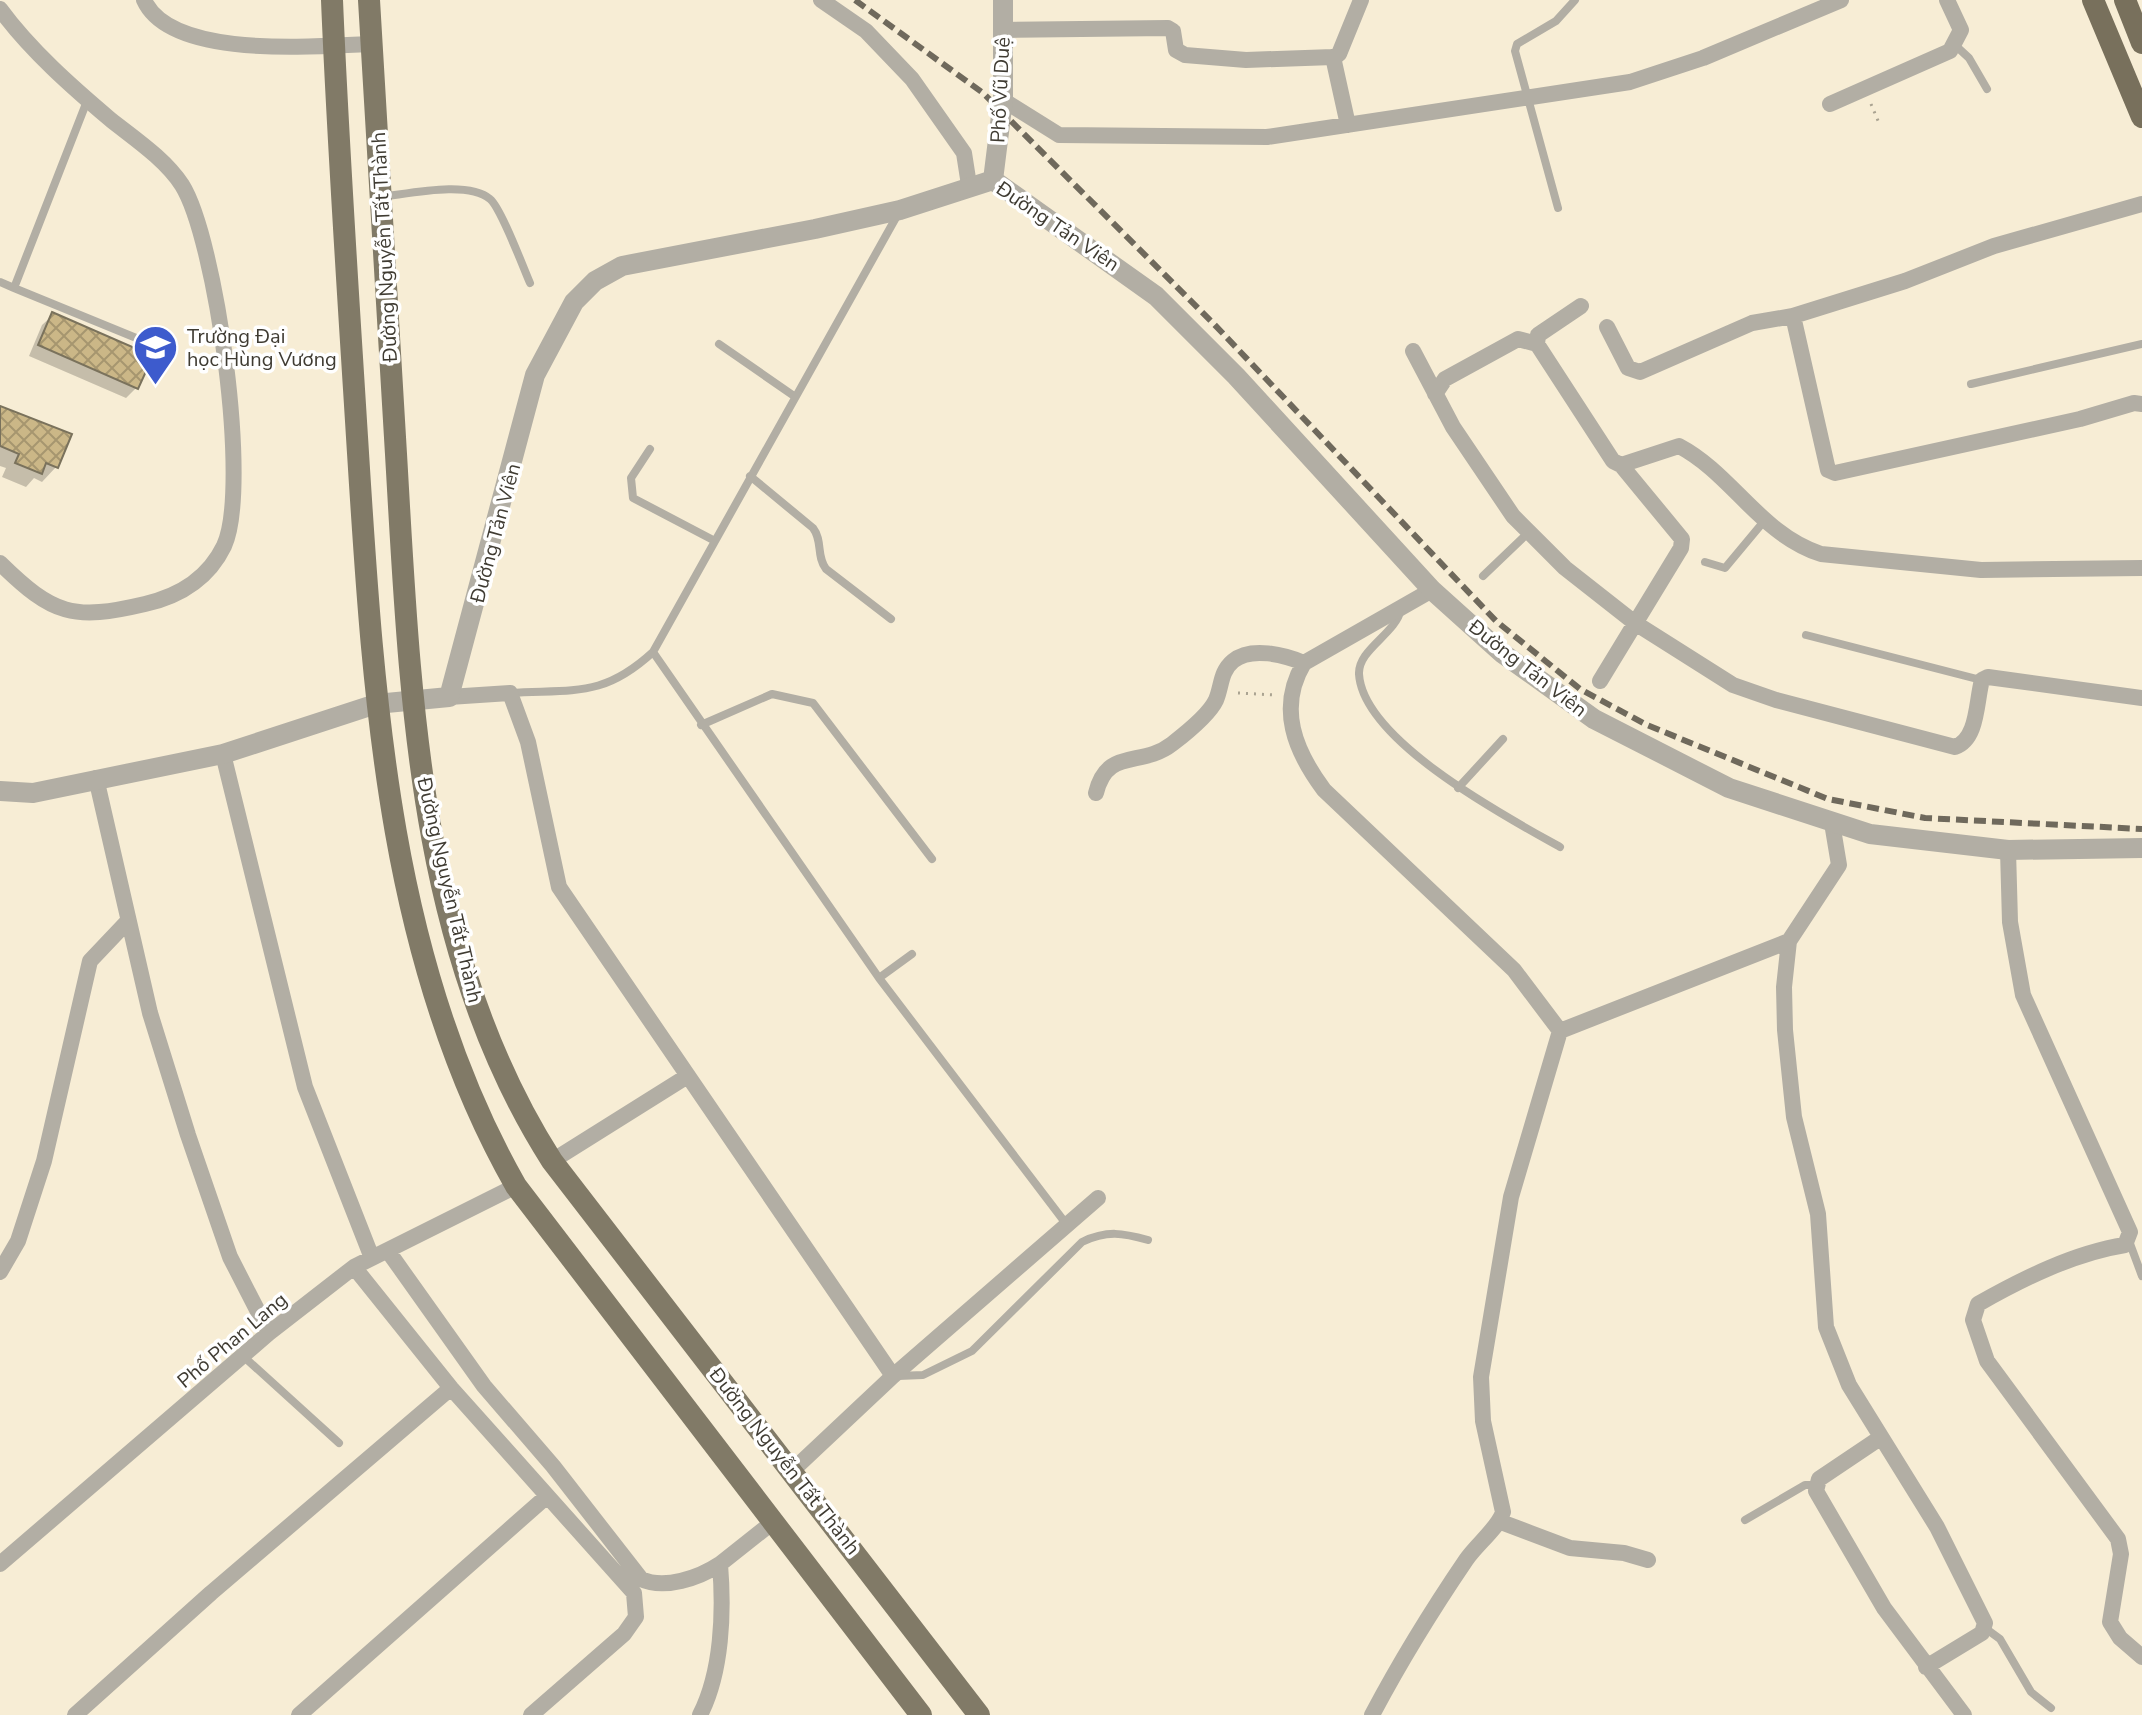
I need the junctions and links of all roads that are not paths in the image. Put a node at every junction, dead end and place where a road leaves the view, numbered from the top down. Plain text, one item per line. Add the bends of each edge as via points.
1 (144, 0) edge
2 (332, 0) edge
3 (369, 0) edge
4 (821, 0) edge
5 (1003, 0) edge
6 (1361, 0) edge
7 (1575, 0) edge
8 (1841, 0) edge
9 (1947, 0) edge
10 (2093, 0) edge
11 (2125, 0) edge
12 (0, 9) edge
13 (5, 24) edge
14 (1003, 30) junction
15 (2142, 43) edge
16 (372, 44) junction
17 (334, 45) junction
18 (1956, 46) junction
19 (1333, 57) junction
20 (1987, 89) dead end
21 (1528, 95) junction
22 (87, 100) junction
23 (1003, 100) junction
24 (1830, 104) dead end
25 (2142, 117) edge
26 (1348, 125) junction
27 (993, 180) junction
28 (969, 185) junction
29 (380, 198) junction
30 (2142, 204) edge
31 (1558, 208) dead end
32 (900, 210) junction
33 (0, 282) edge
34 (530, 283) dead end
35 (14, 288) junction
36 (1581, 306) dead end
37 (1793, 316) junction
38 (1607, 327) dead end
39 (146, 342) dead end
40 (719, 344) dead end
41 (1537, 344) junction
42 (2142, 344) edge
43 (1413, 351) dead end
44 (1971, 384) dead end
45 (1435, 394) junction
46 (794, 396) junction
47 (2142, 404) edge
48 (650, 449) dead end
49 (1621, 465) junction
50 (750, 476) junction
51 (1765, 520) junction
52 (1529, 532) junction
53 (715, 541) junction
54 (1705, 562) dead end
55 (0, 563) edge
56 (2142, 568) edge
57 (1483, 576) dead end
58 (1432, 590) junction
59 (1401, 608) junction
60 (891, 619) dead end
61 (1635, 623) junction
62 (1806, 635) dead end
63 (653, 652) junction
64 (1304, 663) junction
65 (1982, 680) junction
66 (1600, 681) dead end
67 (510, 693) junction
68 (449, 697) junction
69 (2142, 698) edge
70 (411, 701) junction
71 (376, 704) junction
72 (701, 725) junction
73 (1503, 739) dead end
74 (223, 754) junction
75 (96, 778) junction
76 (1458, 788) junction
77 (0, 791) edge
78 (1096, 793) dead end
79 (1832, 823) junction
80 (1560, 847) dead end
81 (2142, 848) edge
82 (2008, 850) junction
83 (932, 859) dead end
84 (127, 922) junction
85 (1789, 941) junction
86 (912, 954) dead end
87 (879, 978) junction
88 (1560, 1031) junction
89 (686, 1077) junction
90 (552, 1161) junction
91 (516, 1186) junction
92 (1098, 1198) dead end
93 (1068, 1225) junction
94 (1148, 1240) dead end
95 (2129, 1240) junction
96 (388, 1251) junction
97 (372, 1258) junction
98 (354, 1267) junction
99 (0, 1272) edge
100 (2142, 1276) edge
101 (269, 1333) junction
102 (242, 1356) junction
103 (893, 1376) junction
104 (451, 1388) junction
105 (1880, 1438) junction
106 (339, 1443) dead end
107 (793, 1470) junction
108 (1815, 1485) junction
109 (546, 1497) junction
110 (1745, 1520) dead end
111 (773, 1522) junction
112 (1501, 1522) junction
113 (1648, 1560) dead end
114 (0, 1564) edge
115 (720, 1564) junction
116 (1985, 1628) junction
117 (2142, 1657) edge
118 (1926, 1667) junction
119 (2051, 1708) dead end
120 (75, 1715) edge
121 (299, 1715) edge
122 (531, 1715) edge
123 (700, 1715) edge
124 (921, 1715) edge
125 (979, 1715) edge
126 (1372, 1715) edge
127 (1964, 1715) edge

1 - 17 street via 174,29 203,39
2 - 17 main road, Đường Nguyễn Tất Thành
3 - 16 main road, Đường Nguyễn Tất Thành
4 - 28 street via 866,31 912,79 964,153
5 - 14 street, Phố Vũ Duệ
6 - 19 street via 1339,54
7 - 21 lane via 1556,21 1517,44
8 - 21 street via 1703,58 1630,82
9 - 18 street via 1961,30
10 - 25 highway
11 - 15 highway
12 - 13 street
13 - 22 street
14 - 19 street via 1168,28 1176,50 1185,55 1246,60
14 - 23 street, Phố Vũ Duệ
16 - 17 street
16 - 29 main road, Đường Nguyễn Tất Thành
17 - 71 main road, Đường Nguyễn Tất Thành
18 - 20 lane
18 - 24 street
19 - 26 street
21 - 26 street
21 - 31 lane
22 - 35 lane
22 - 55 street via 174,174 194,208 220,321 236,480 233,505 225,545 199,581 170,598 102,614 64,611 27,590
23 - 26 street via 1059,135 1254,138
23 - 27 street, Phố Vũ Duệ
27 - 28 street, Đường Tản Viên
27 - 58 street, Đường Tản Viên via 1156,296
28 - 32 street, Đường Tản Viên
29 - 34 lane via 477,191 492,200
29 - 70 main road, Đường Nguyễn Tất Thành
30 - 37 street via 1994,246
32 - 46 lane
32 - 68 street, Đường Tản Viên via 622,266 595,281 574,302 535,375
33 - 35 lane
35 - 39 lane
36 - 41 street via 1538,335
37 - 38 street via 1752,323 1640,372 1628,368
37 - 47 street via 1828,470 1835,473
40 - 46 lane
41 - 45 street via 1518,339 1445,379
41 - 49 street via 1613,461
42 - 44 lane
43 - 45 street
45 - 52 street via 1496,491
46 - 50 lane
48 - 53 lane via 631,478 633,498
49 - 51 street via 1679,446
49 - 61 street via 1682,539
50 - 53 lane
50 - 60 lane via 820,536 820,561 826,569
51 - 54 lane via 1725,568
51 - 56 street via 1798,547 1821,554 1981,570
52 - 57 lane
52 - 61 street
53 - 63 lane
58 - 59 street
58 - 79 street, Đường Tản Viên via 1502,653 1594,719 1729,788
59 - 64 street
59 - 76 lane via 1392,629 1362,661 1359,675 1377,715
61 - 65 street via 1733,685 1955,747 1971,735
61 - 66 street
62 - 65 lane
63 - 67 lane via 631,672 601,687
63 - 72 lane
64 - 78 street via 1256,653 1234,660 1205,712 1158,753 1107,766
64 - 88 street via 1291,696 1293,736 1305,765 1324,790 1514,970
65 - 69 street
67 - 68 street
67 - 89 street via 528,742 555,879
68 - 70 street
70 - 71 street
70 - 90 main road, Đường Nguyễn Tất Thành via 429,819 472,993 510,1089
71 - 74 street
71 - 91 main road, Đường Nguyễn Tất Thành via 394,825 437,1004 471,1101
72 - 83 lane via 772,694 813,703
72 - 87 lane
73 - 76 lane
74 - 75 street
74 - 97 street via 305,1087
75 - 77 street via 33,793
75 - 84 street
76 - 80 lane
79 - 82 street, Đường Tản Viên via 1870,834
79 - 85 street via 1839,865
81 - 82 street, Đường Tản Viên
82 - 95 street via 2010,922 2023,995 2130,1232
84 - 99 street via 90,961 44,1161 18,1241
84 - 101 street via 197,1162 230,1257
85 - 88 street
85 - 105 street via 1785,1030 1794,1117 1818,1214 1826,1327 1849,1385
86 - 87 lane
87 - 93 lane
88 - 112 street via 1511,1197 1481,1377 1483,1421
89 - 90 street
89 - 103 street
90 - 107 main road, Đường Nguyễn Tất Thành
91 - 96 street, Phố Phan Lang
91 - 111 main road, Đường Nguyễn Tất Thành
92 - 93 street
93 - 103 street
94 - 103 lane via 1118,1232 1082,1242 972,1351 923,1375
95 - 100 lane
95 - 117 street via 2006,1288 1978,1304 1973,1320 1987,1361 2122,1546 2110,1622
96 - 97 street, Phố Phan Lang
96 - 115 street via 484,1386 641,1579 654,1585 707,1573
97 - 98 street, Phố Phan Lang
98 - 101 street, Phố Phan Lang
98 - 104 street
101 - 102 street, Phố Phan Lang
102 - 106 lane
102 - 114 street, Phố Phan Lang
103 - 107 street
104 - 109 street
104 - 120 street
105 - 108 street
105 - 116 street via 1937,1527
107 - 125 main road, Đường Nguyễn Tất Thành
108 - 110 lane via 1805,1485
108 - 118 street via 1884,1608
109 - 121 street
109 - 122 street via 634,1593 636,1617 624,1634
111 - 115 street
111 - 124 main road, Đường Nguyễn Tất Thành
112 - 113 street via 1570,1548
112 - 126 street via 1481,1538 1440,1598
115 - 123 street via 723,1593 716,1655
116 - 118 street
116 - 119 lane via 2000,1639 2031,1692
118 - 127 street

